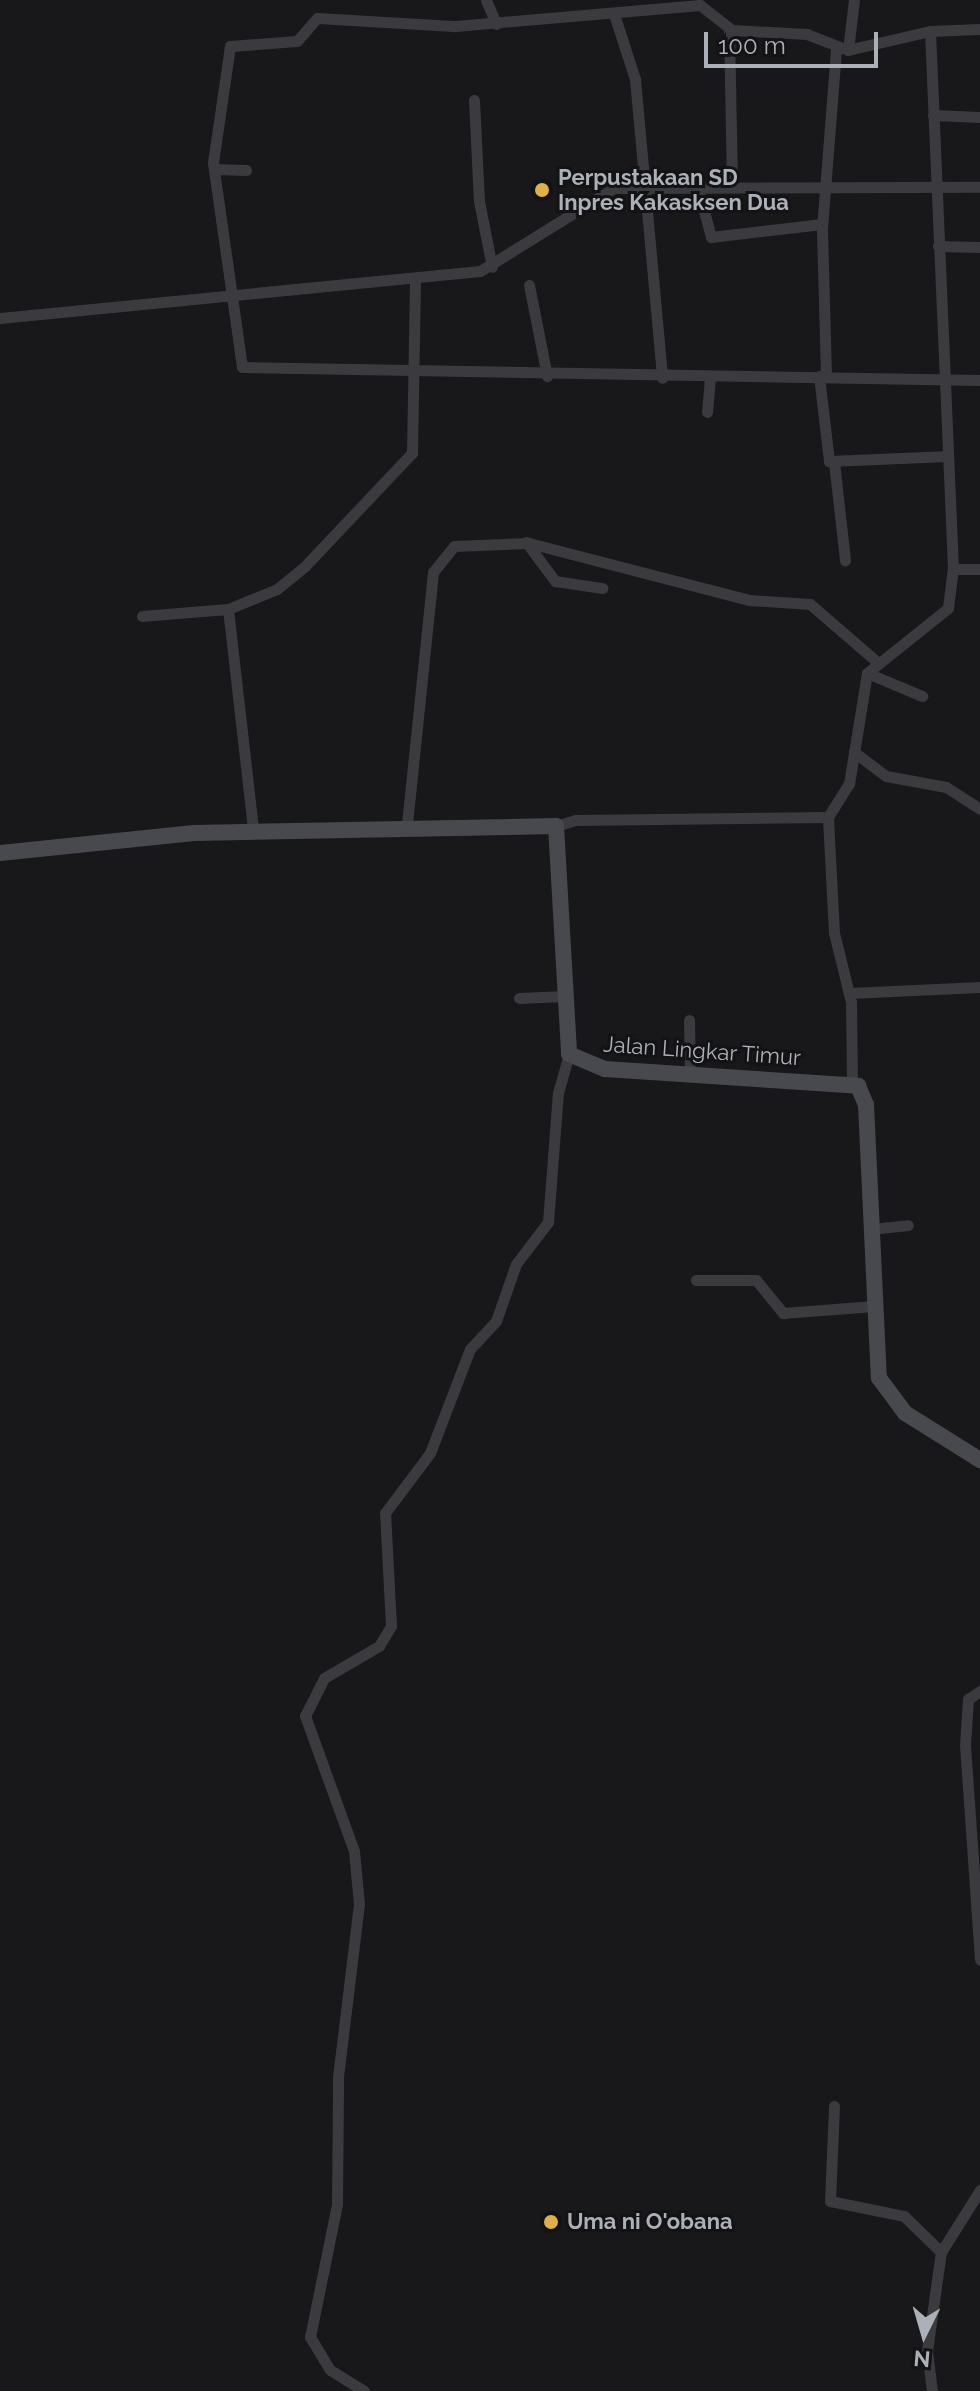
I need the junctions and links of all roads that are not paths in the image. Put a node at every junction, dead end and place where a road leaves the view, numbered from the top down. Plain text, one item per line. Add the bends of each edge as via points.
1 (486, 0) edge
2 (854, 0) edge
3 (614, 14) junction
4 (496, 24) junction
5 (729, 28) junction
6 (980, 29) edge
7 (930, 31) junction
8 (842, 50) junction
9 (474, 100) dead end
10 (933, 115) junction
11 (980, 117) edge
12 (214, 169) junction
13 (246, 170) dead end
14 (732, 184) junction
15 (697, 185) junction
16 (824, 185) junction
17 (936, 186) junction
18 (643, 187) junction
19 (980, 187) edge
20 (822, 224) junction
21 (938, 246) junction
22 (980, 247) edge
23 (492, 267) junction
24 (415, 280) junction
25 (529, 285) dead end
26 (229, 291) junction
27 (0, 318) edge
28 (411, 373) junction
29 (547, 376) junction
30 (822, 376) junction
31 (662, 378) junction
32 (710, 378) junction
33 (946, 379) junction
34 (975, 380) edge
35 (707, 412) dead end
36 (948, 456) junction
37 (834, 462) junction
38 (526, 542) junction
39 (845, 560) dead end
40 (953, 569) junction
41 (980, 569) edge
42 (602, 588) dead end
43 (228, 609) junction
44 (142, 616) dead end
45 (876, 661) junction
46 (867, 673) junction
47 (922, 696) dead end
48 (854, 752) junction
49 (980, 809) edge
50 (828, 817) junction
51 (407, 824) junction
52 (556, 826) junction
53 (253, 830) junction
54 (0, 853) edge
55 (980, 987) edge
56 (849, 993) junction
57 (564, 996) junction
58 (519, 998) dead end
59 (689, 1020) dead end
60 (569, 1054) junction
61 (690, 1074) junction
62 (852, 1082) junction
63 (908, 1225) dead end
64 (871, 1229) junction
65 (696, 1280) dead end
66 (874, 1306) junction
67 (980, 1460) edge
68 (980, 1691) edge
69 (980, 1959) edge
70 (834, 2106) dead end
71 (980, 2190) edge
72 (941, 2252) junction
73 (364, 2391) edge
74 (932, 2391) edge

1 - 4 street
2 - 8 street
3 - 4 street
3 - 5 street via 706,6
3 - 18 street via 635,79
4 - 12 street via 327,16 297,41 233,43 217,110
5 - 8 street via 807,34
5 - 14 street
6 - 7 street
7 - 8 street
7 - 10 street
8 - 16 street
9 - 23 street via 479,201
10 - 11 street
10 - 17 street
12 - 13 street
12 - 26 street
14 - 15 street
14 - 16 street
15 - 18 street
15 - 20 street via 711,237
16 - 17 street
16 - 20 street
17 - 19 street
17 - 21 street
18 - 23 street via 596,192
18 - 31 street
20 - 30 street
21 - 22 street
21 - 33 street
23 - 24 street
24 - 26 street
24 - 28 street
25 - 29 street
26 - 27 street
26 - 28 street via 242,367
28 - 29 street
28 - 43 street via 415,440 400,471 277,589
29 - 31 street
30 - 32 street
30 - 33 street
30 - 37 street via 822,443
31 - 32 street
32 - 35 street
33 - 34 street
33 - 36 street
36 - 37 street
36 - 40 street
37 - 39 street
38 - 42 street via 555,581
38 - 45 street via 749,600 810,604
38 - 51 street via 466,542 438,559 419,667
40 - 41 street
40 - 45 street via 948,608
43 - 44 street
43 - 53 street
45 - 46 street
46 - 47 street
46 - 48 street
48 - 49 street via 886,776 946,787
48 - 50 street via 849,784
50 - 52 street via 576,820
50 - 56 street via 834,933
51 - 52 main road
51 - 53 main road
52 - 57 main road
53 - 54 main road via 95,838
55 - 56 street
56 - 62 street
57 - 58 street
57 - 60 main road
59 - 61 street
60 - 61 main road, Jalan Lingkar Timur via 605,1069
60 - 73 street via 558,1093 548,1222 516,1264 496,1321 470,1349 430,1453 385,1513 391,1626 379,1646 324,1678 307,1706 306,1734 354,1851 355,1950 341,2036 337,2204 310,2337 330,2370
61 - 62 main road, Jalan Lingkar Timur
62 - 64 main road via 866,1105
63 - 64 street
64 - 66 main road
65 - 66 street via 756,1280 783,1313
66 - 67 main road via 883,1385 905,1413
68 - 69 street via 968,1699 965,1745
70 - 72 street via 830,2201 904,2216
71 - 72 street
72 - 74 street via 927,2351

